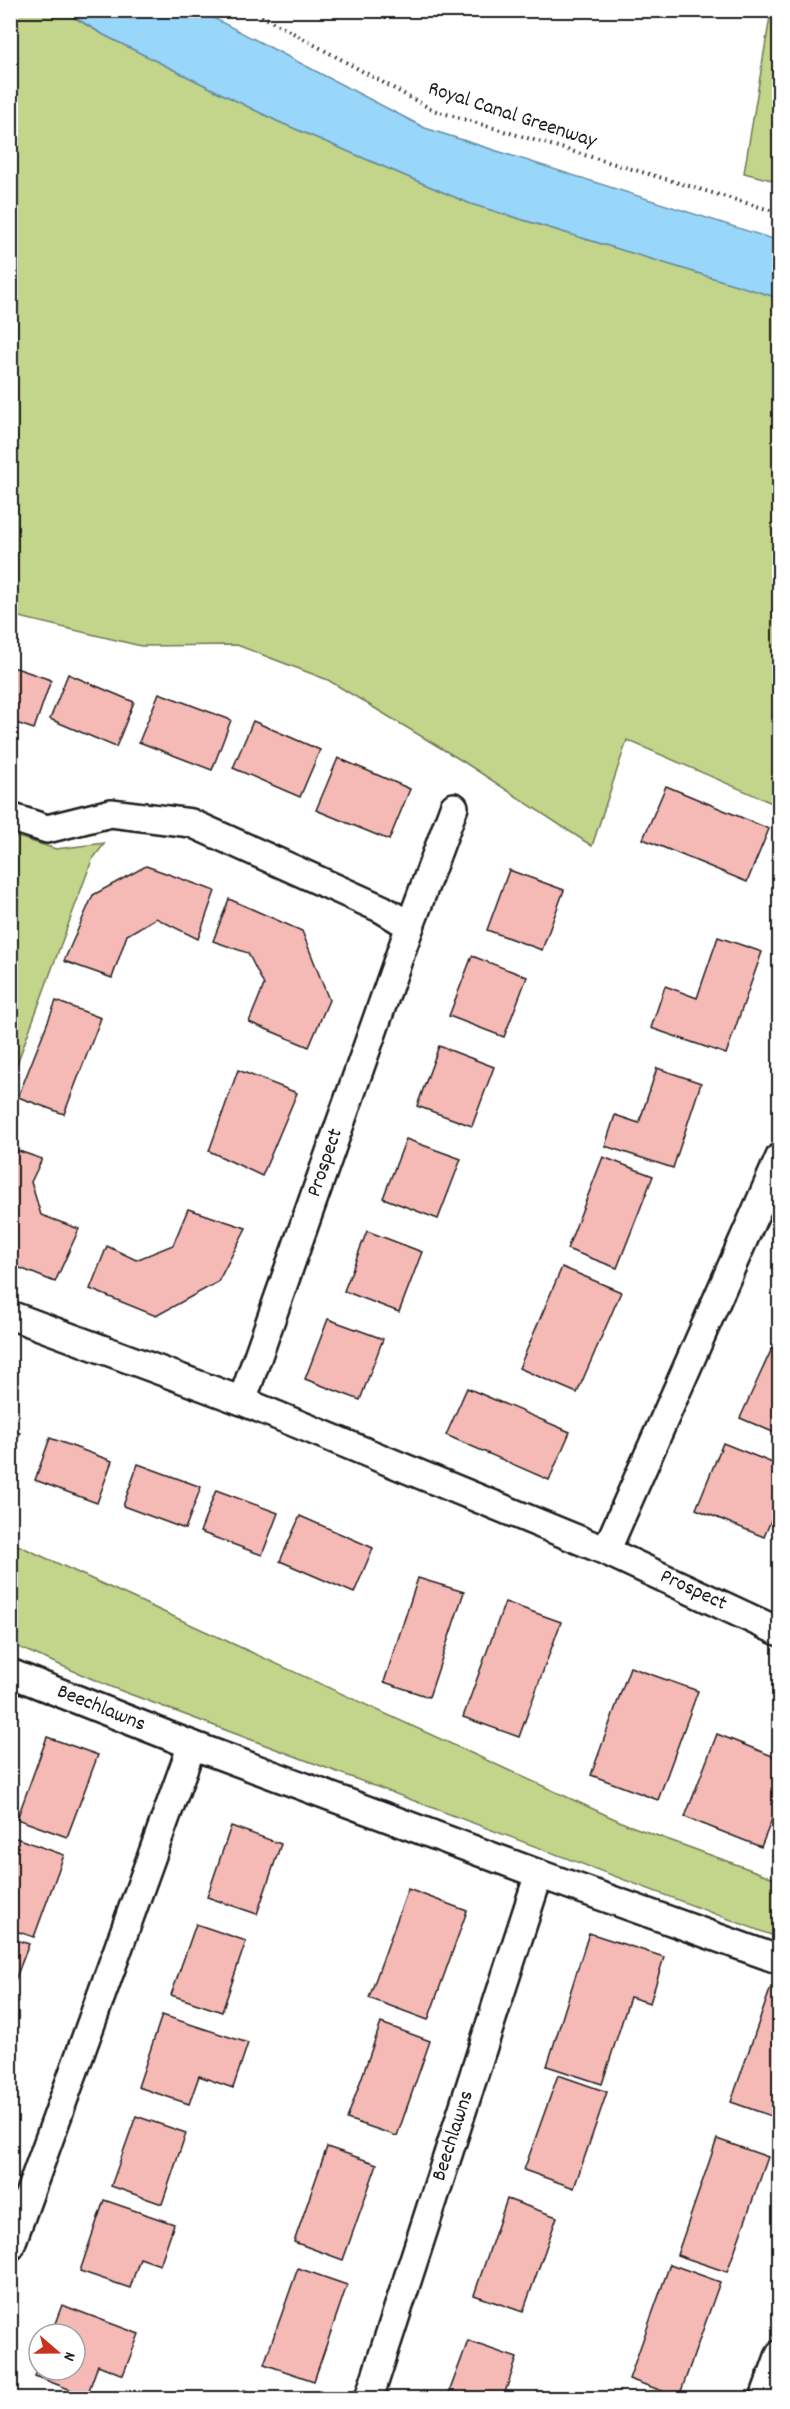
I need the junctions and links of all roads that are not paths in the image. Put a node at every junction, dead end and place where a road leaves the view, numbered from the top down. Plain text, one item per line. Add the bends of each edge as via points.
1 (454, 807) dead end
2 (10, 817) edge
3 (410, 926) junction
4 (780, 1157) edge
5 (10, 1315) edge
6 (242, 1401) junction
7 (606, 1551) junction
8 (780, 1632) edge
9 (10, 1673) edge
10 (192, 1745) junction
11 (539, 1874) junction
12 (780, 1959) edge
13 (10, 2247) edge
14 (780, 2354) edge
15 (369, 2398) edge
16 (764, 2398) edge

1 - 3 street, Prospect
2 - 3 street via 47,829 111,813 191,824 382,909
3 - 6 street, Prospect
4 - 7 street
5 - 6 street, Prospect
6 - 7 street, Prospect
7 - 8 street, Prospect
9 - 10 street, Beechlawns
10 - 11 street, Beechlawns
10 - 13 street
11 - 12 street, Beechlawns
11 - 15 street, Beechlawns
14 - 16 street

